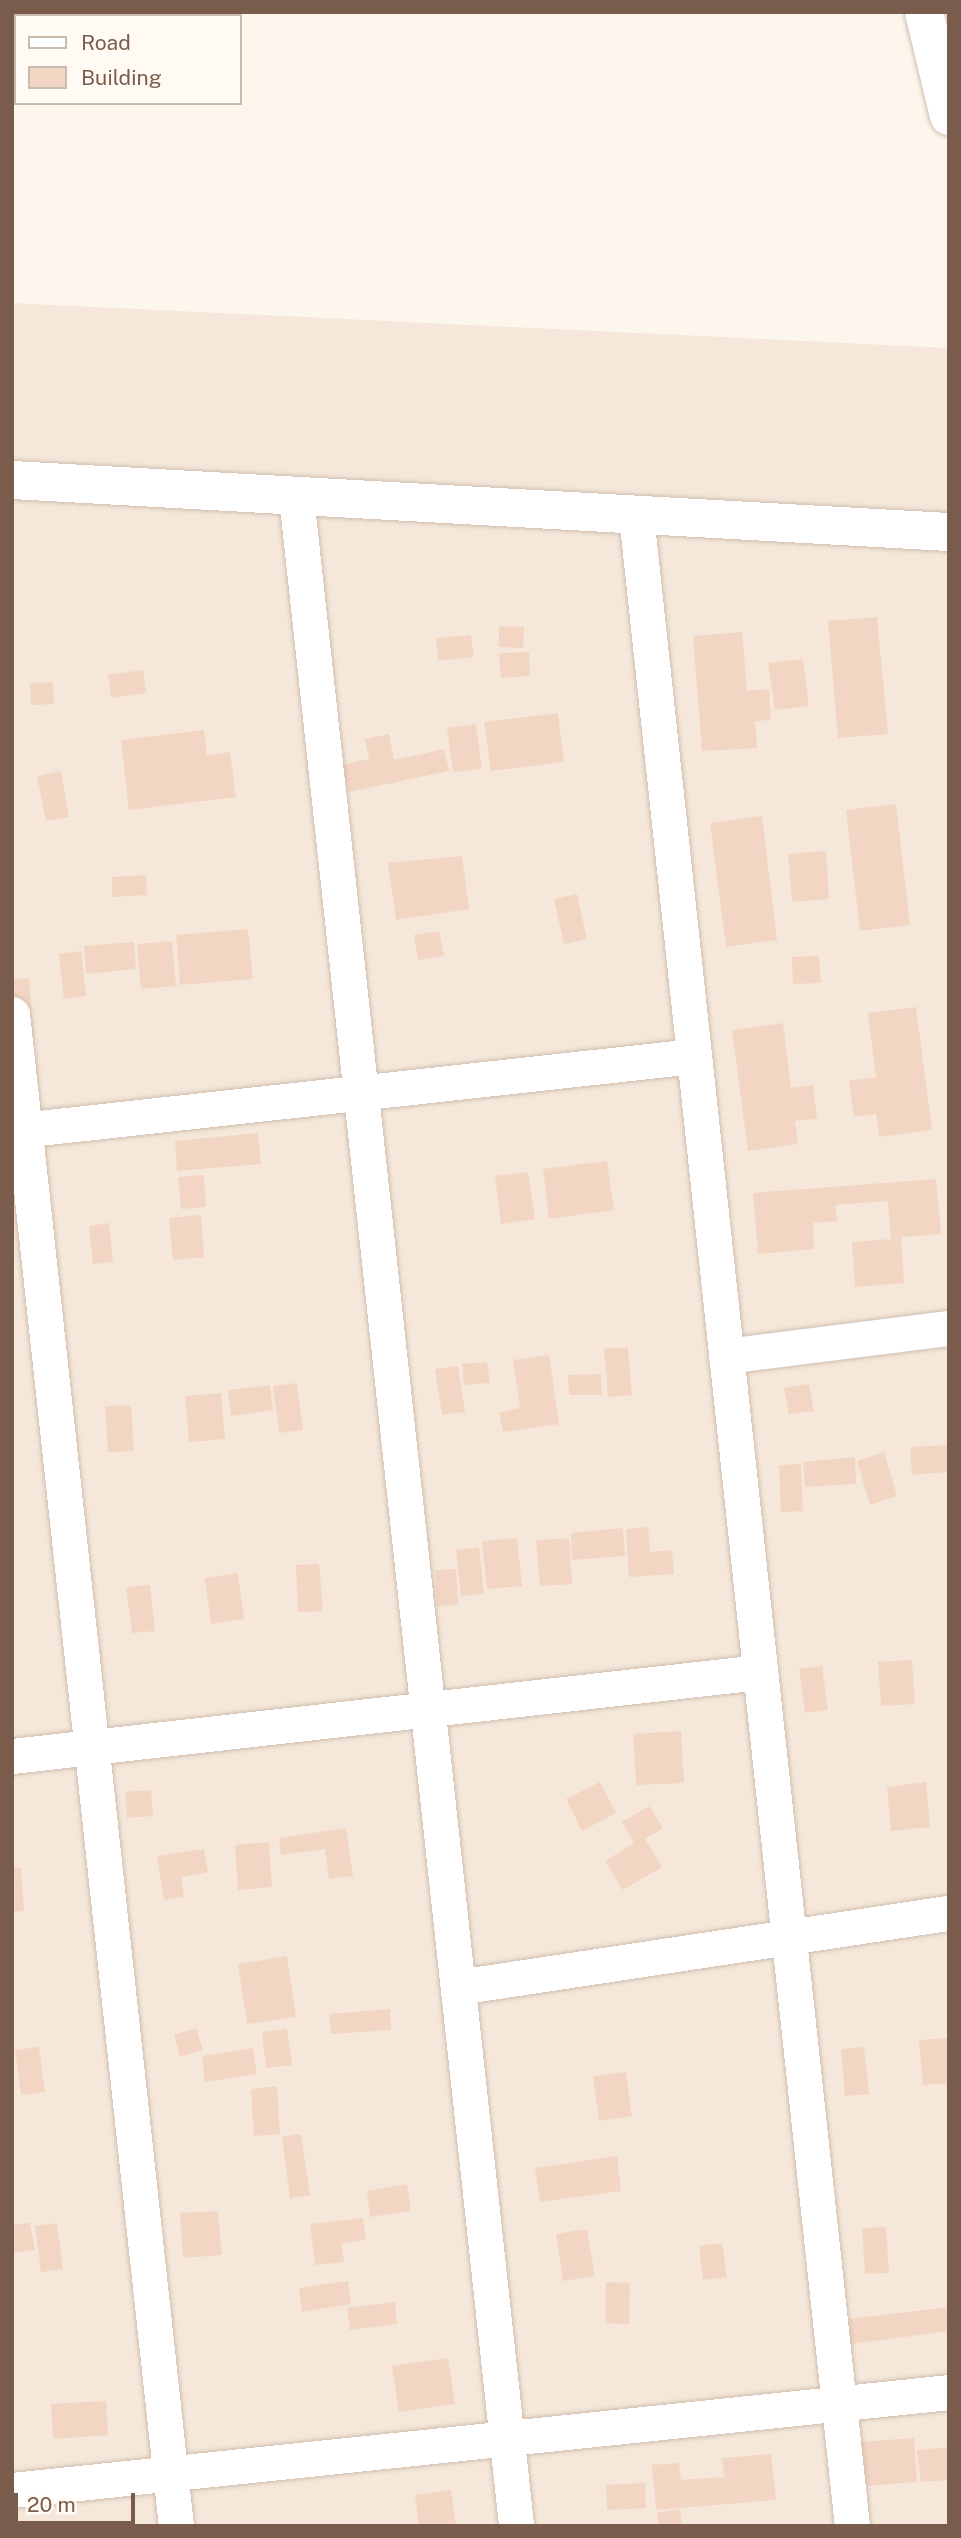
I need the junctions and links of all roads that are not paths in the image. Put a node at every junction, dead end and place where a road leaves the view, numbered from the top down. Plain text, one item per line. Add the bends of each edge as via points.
1 (924, 12) edge
2 (949, 117) edge
3 (12, 480) edge
4 (296, 496) junction
5 (636, 515) junction
6 (949, 532) edge
7 (12, 1014) edge
8 (693, 1056) junction
9 (361, 1093) junction
10 (18, 1130) edge
11 (949, 1328) edge
12 (726, 1356) junction
13 (760, 1671) junction
14 (428, 1709) junction
15 (91, 1747) junction
16 (12, 1756) edge
17 (949, 1913) edge
18 (789, 1938) junction
19 (457, 1987) junction
20 (949, 2392) edge
21 (838, 2404) junction
22 (507, 2438) junction
23 (170, 2474) junction
24 (12, 2490) edge
25 (176, 2526) edge
26 (516, 2526) edge
27 (852, 2526) edge

1 - 2 street
3 - 4 street
4 - 5 street
4 - 9 street
5 - 6 street
5 - 8 street
7 - 10 street
8 - 9 street
8 - 12 street
9 - 10 street
9 - 14 street
10 - 15 street
11 - 12 street
12 - 13 street
13 - 14 street
13 - 18 street
14 - 15 street
14 - 19 street
15 - 16 street
15 - 23 street
17 - 18 street
18 - 19 street
18 - 21 street
19 - 22 street
20 - 21 street
21 - 22 street
21 - 27 street
22 - 23 street
22 - 26 street
23 - 24 street
23 - 25 street

